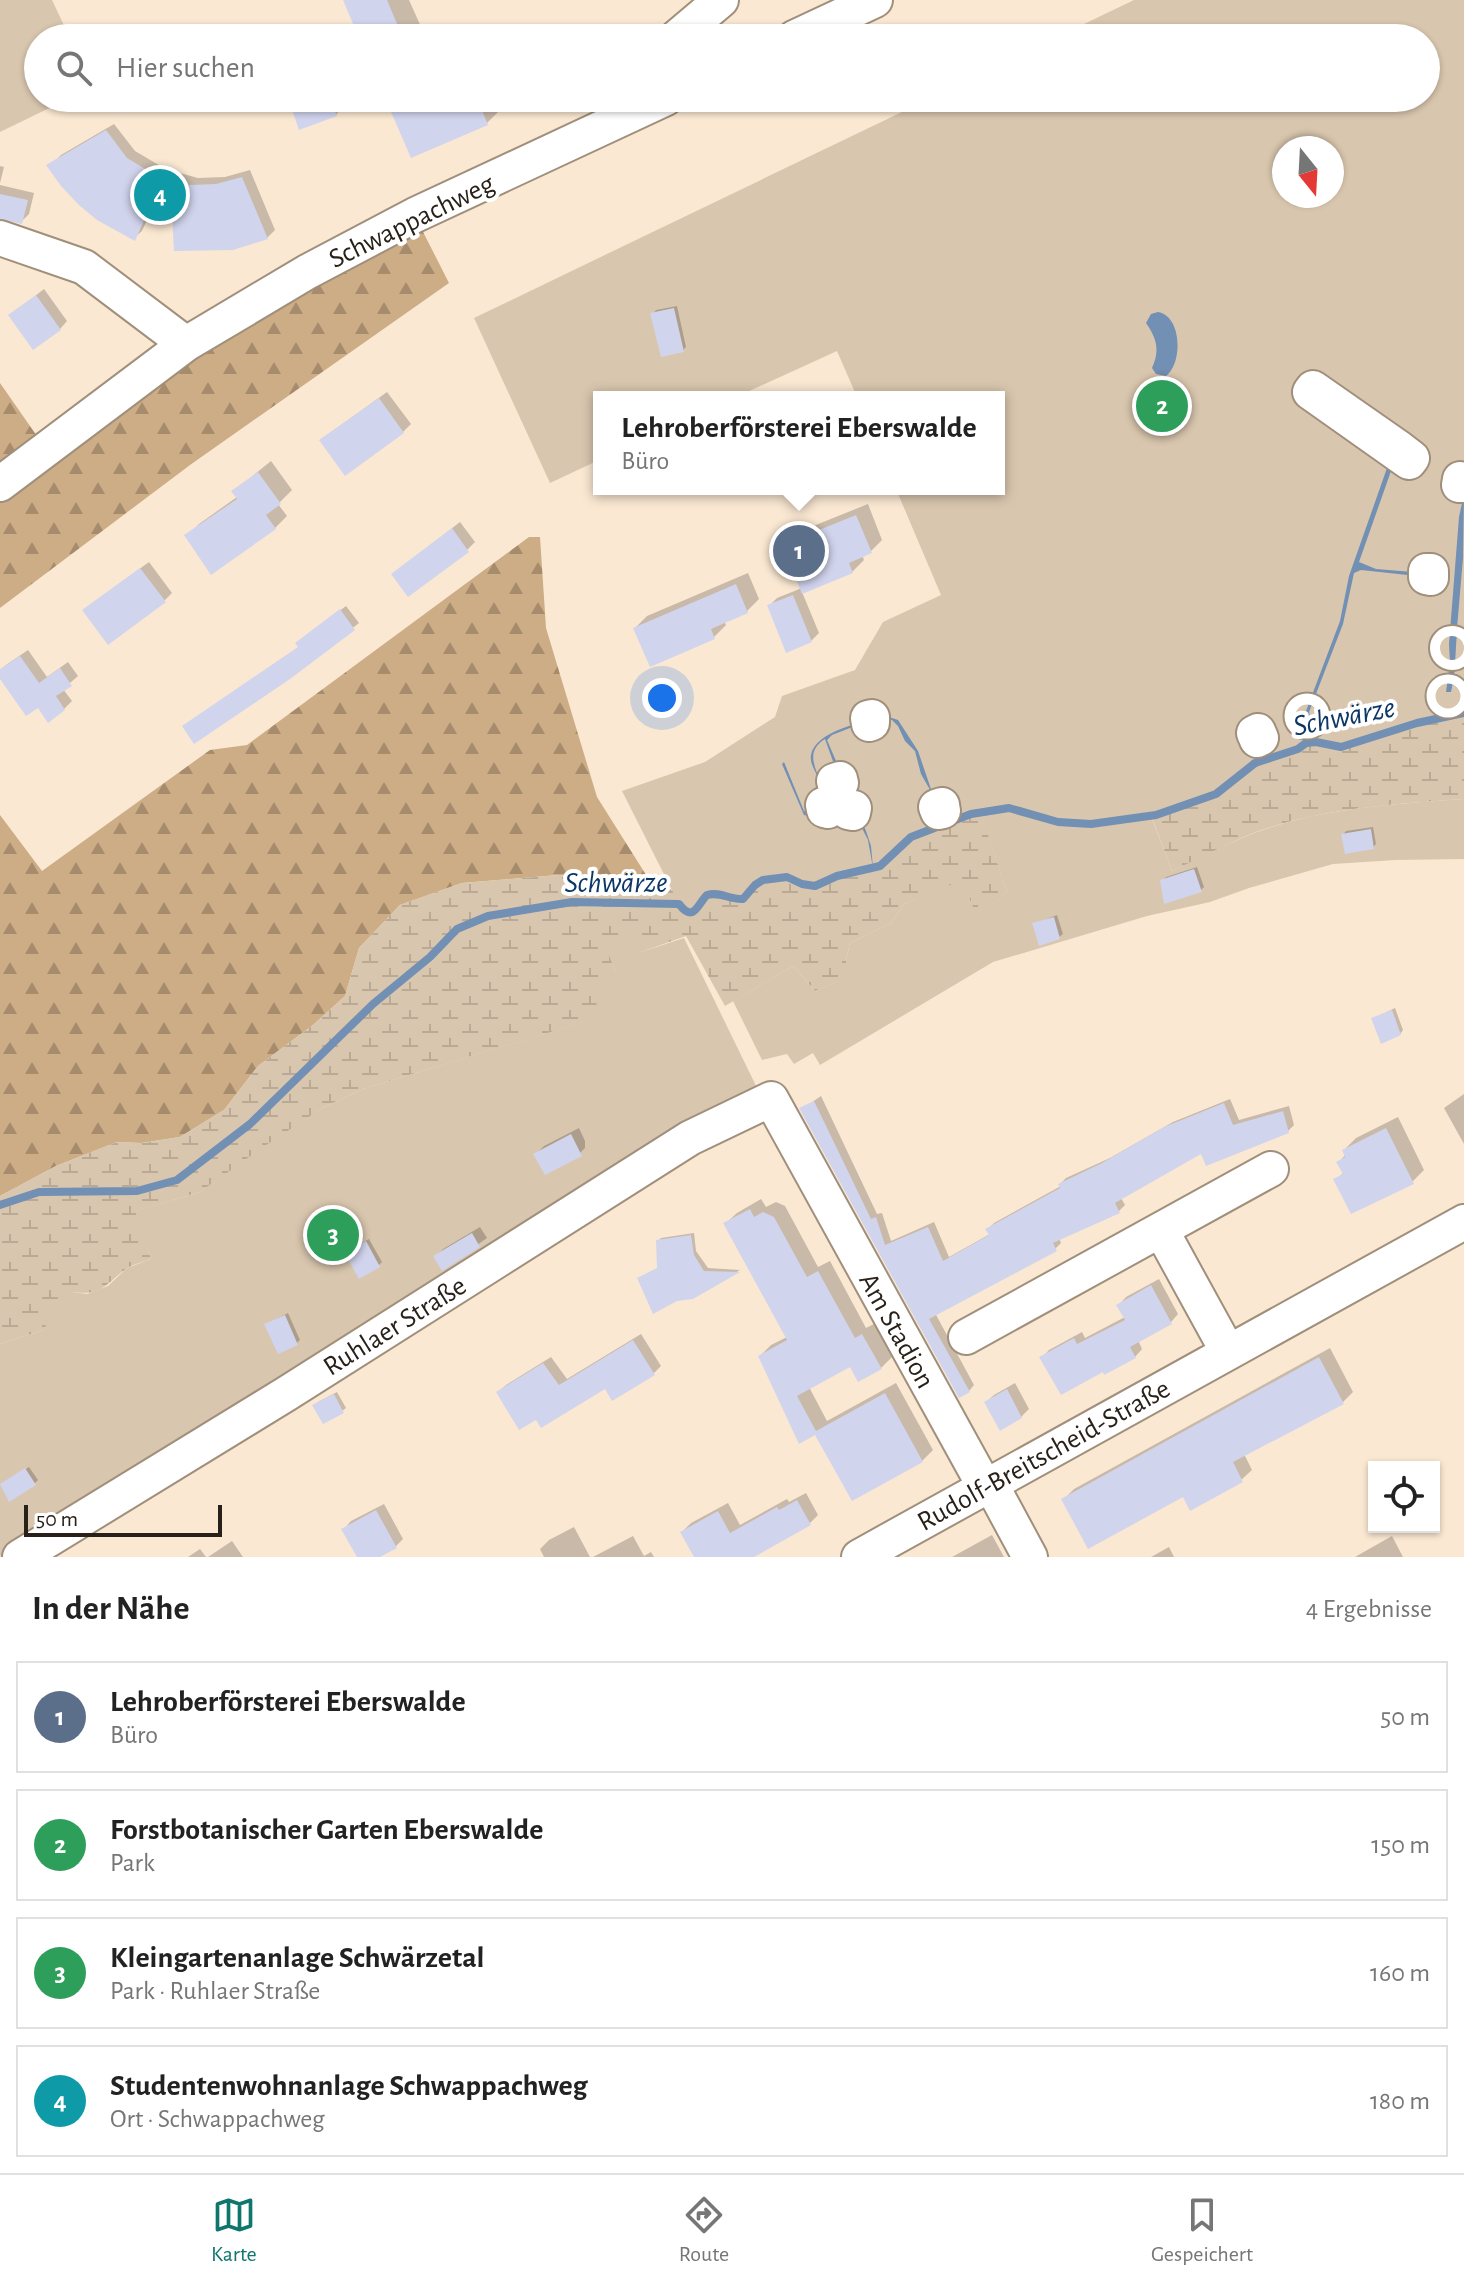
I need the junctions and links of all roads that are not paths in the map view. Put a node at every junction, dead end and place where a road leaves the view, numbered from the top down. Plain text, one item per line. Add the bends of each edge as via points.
1 (721, 0) edge
2 (875, 0) edge
3 (693, 24) edge
4 (824, 24) edge
5 (631, 112) edge
6 (0, 238) edge
7 (186, 344) junction
8 (0, 484) edge
9 (771, 1099) joint
10 (1271, 1169) dead end
11 (1464, 1222) edge
12 (1161, 1230) junction
13 (966, 1337) dead end
14 (1228, 1352) junction
15 (987, 1485) junction
16 (20, 1557) edge
17 (859, 1557) edge
18 (1030, 1557) edge

1 - 3 street
2 - 4 street
5 - 7 street, Schwappachweg via 415,215
6 - 7 street via 84,267
7 - 8 street, Schwappachweg
9 - 15 street, Am Stadion
9 - 16 street, Ruhlaer Straße via 690,1138
10 - 12 street
11 - 14 street, Rudolf-Breitscheid-Straße
12 - 13 street
12 - 14 street
14 - 15 street, Rudolf-Breitscheid-Straße
15 - 17 street, Rudolf-Breitscheid-Straße
15 - 18 street, Am Stadion

